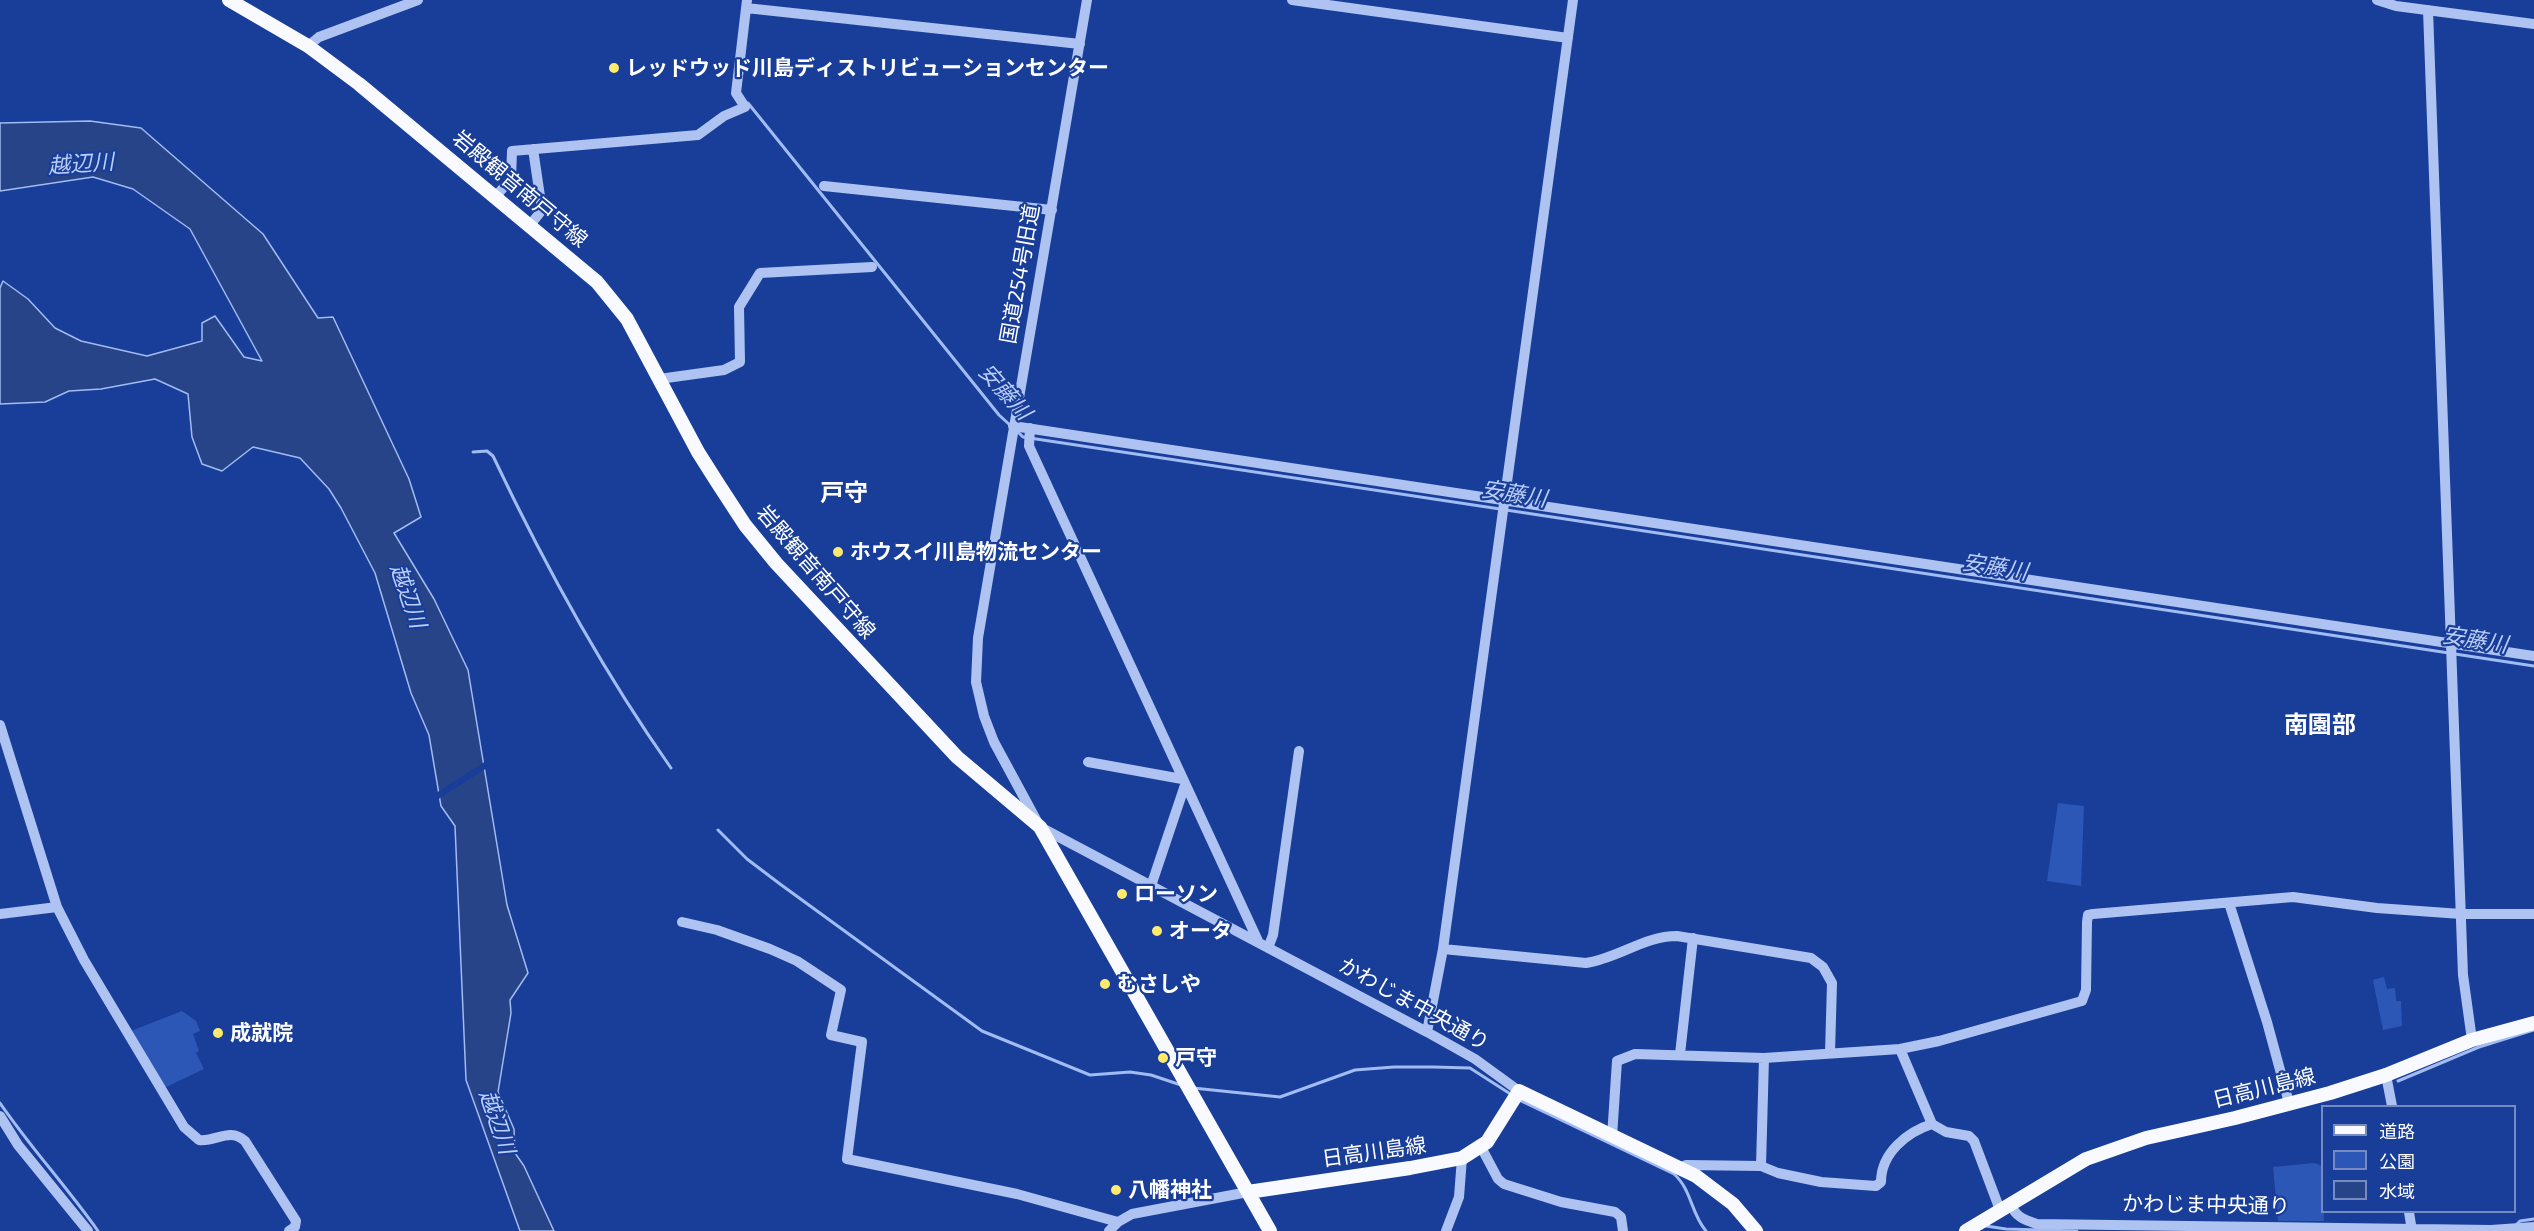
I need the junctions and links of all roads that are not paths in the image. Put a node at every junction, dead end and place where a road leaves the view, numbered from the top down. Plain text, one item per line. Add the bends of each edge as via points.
1 (229, 0) edge
2 (418, 0) edge
3 (1087, 0) edge
4 (1292, 0) edge
5 (1573, 0) edge
6 (2377, 0) edge
7 (747, 4) edge
8 (2428, 10) junction
9 (2534, 24) edge
10 (1568, 38) junction
11 (1080, 44) junction
12 (309, 46) junction
13 (533, 149) junction
14 (824, 186) dead end
15 (496, 196) junction
16 (1052, 210) junction
17 (531, 224) junction
18 (872, 267) dead end
19 (659, 379) junction
20 (1013, 426) junction
21 (1030, 428) junction
22 (1504, 501) junction
23 (2452, 643) junction
24 (2534, 656) edge
25 (0, 725) edge
26 (1299, 751) dead end
27 (1088, 762) dead end
28 (1183, 782) junction
29 (1040, 827) junction
30 (1151, 886) junction
31 (2229, 903) junction
32 (57, 907) junction
33 (0, 914) edge
34 (2461, 914) junction
35 (2534, 914) edge
36 (682, 922) dead end
37 (1693, 938) junction
38 (1264, 945) junction
39 (1443, 950) junction
40 (2534, 1023) edge
41 (1427, 1032) junction
42 (2472, 1040) junction
43 (1900, 1049) junction
44 (1830, 1053) junction
45 (1680, 1054) junction
46 (1764, 1058) junction
47 (2386, 1075) junction
48 (1519, 1091) junction
49 (2289, 1103) junction
50 (2392, 1105) edge
51 (0, 1116) edge
52 (1932, 1124) junction
53 (1612, 1137) junction
54 (1481, 1147) junction
55 (1462, 1158) junction
56 (1761, 1166) junction
57 (1680, 1168) junction
58 (1248, 1192) junction
59 (2005, 1207) junction
60 (2409, 1213) edge
61 (1118, 1222) junction
62 (2534, 1227) edge
63 (2122, 1228) edge
64 (2210, 1229) edge
65 (2412, 1230) edge
66 (2509, 1230) edge
67 (88, 1231) edge
68 (289, 1231) edge
69 (1109, 1231) edge
70 (1270, 1231) edge
71 (1446, 1231) edge
72 (1623, 1231) edge
73 (1756, 1231) edge
74 (1966, 1231) edge

1 - 12 main road, 岩殿観音南戸守線
2 - 12 street via 319,37
3 - 11 street, 国道254号旧道
4 - 10 street
5 - 10 street
6 - 8 street
7 - 11 street
7 - 13 street via 736,93 746,107 724,116 698,135
8 - 9 street
8 - 23 street
10 - 22 street
11 - 16 street, 国道254号旧道
12 - 15 main road, 岩殿観音南戸守線
13 - 15 street via 512,151 511,179
13 - 17 street via 542,210
14 - 16 street
15 - 17 main road, 岩殿観音南戸守線
16 - 20 street, 国道254号旧道
17 - 19 main road, 岩殿観音南戸守線 via 597,282 627,319
18 - 19 street via 760,273 739,307 740,362 724,370
19 - 29 main road, 岩殿観音南戸守線 via 717,482 776,563 957,757
20 - 21 street
20 - 29 street, 国道254号旧道 via 978,638 976,682 994,742
21 - 22 street
21 - 28 street via 1029,446
22 - 23 street
22 - 39 street
23 - 24 street
23 - 34 street
25 - 32 street
26 - 38 street via 1273,935
27 - 28 street
28 - 30 street
28 - 38 street
29 - 30 street, かわじま中央通り
29 - 58 main road, 岩殿観音南戸守線
30 - 38 street, かわじま中央通り
31 - 34 street via 2293,897
31 - 43 street via 2088,915 2082,1001
31 - 49 street
32 - 33 street
32 - 68 street via 184,1127 199,1140 235,1134 245,1141 296,1221
34 - 35 street
34 - 42 street via 2463,975
36 - 61 street via 770,949 841,990 831,1035 862,1042 846,1159 1017,1194
37 - 39 street via 1659,936 1605,960 1586,963
37 - 44 street via 1811,958 1823,967 1832,983
37 - 45 street
38 - 41 street, かわじま中央通り
39 - 41 street
40 - 42 main road, 日高川島線
41 - 48 street, かわじま中央通り via 1475,1059
42 - 47 main road, 日高川島線
43 - 44 street
43 - 52 street
44 - 46 street
45 - 46 street
45 - 53 street via 1635,1054 1617,1061
46 - 56 street
47 - 49 main road, 日高川島線
47 - 50 street
48 - 53 main road, かわじま中央通り
48 - 54 main road, 日高川島線
49 - 59 main road, 日高川島線 via 2146,1138 2085,1159
51 - 67 street via 18,1145
52 - 56 street via 1901,1140 1881,1169 1881,1182 1875,1186 1821,1182
52 - 59 street via 1974,1141
53 - 57 main road, かわじま中央通り
54 - 55 main road, 日高川島線
54 - 72 street via 1497,1179 1504,1184 1562,1202 1615,1212 1621,1217
55 - 58 main road, 日高川島線
55 - 71 street via 1460,1197
56 - 57 street
57 - 73 main road, かわじま中央通り via 1719,1191
58 - 61 street via 1132,1214
58 - 70 main road
59 - 63 street, かわじま中央通り via 2037,1224
59 - 74 main road
60 - 65 street
61 - 69 street
62 - 66 street, かわじま中央通り
63 - 64 street, かわじま中央通り
64 - 65 street, かわじま中央通り
65 - 66 street, かわじま中央通り

